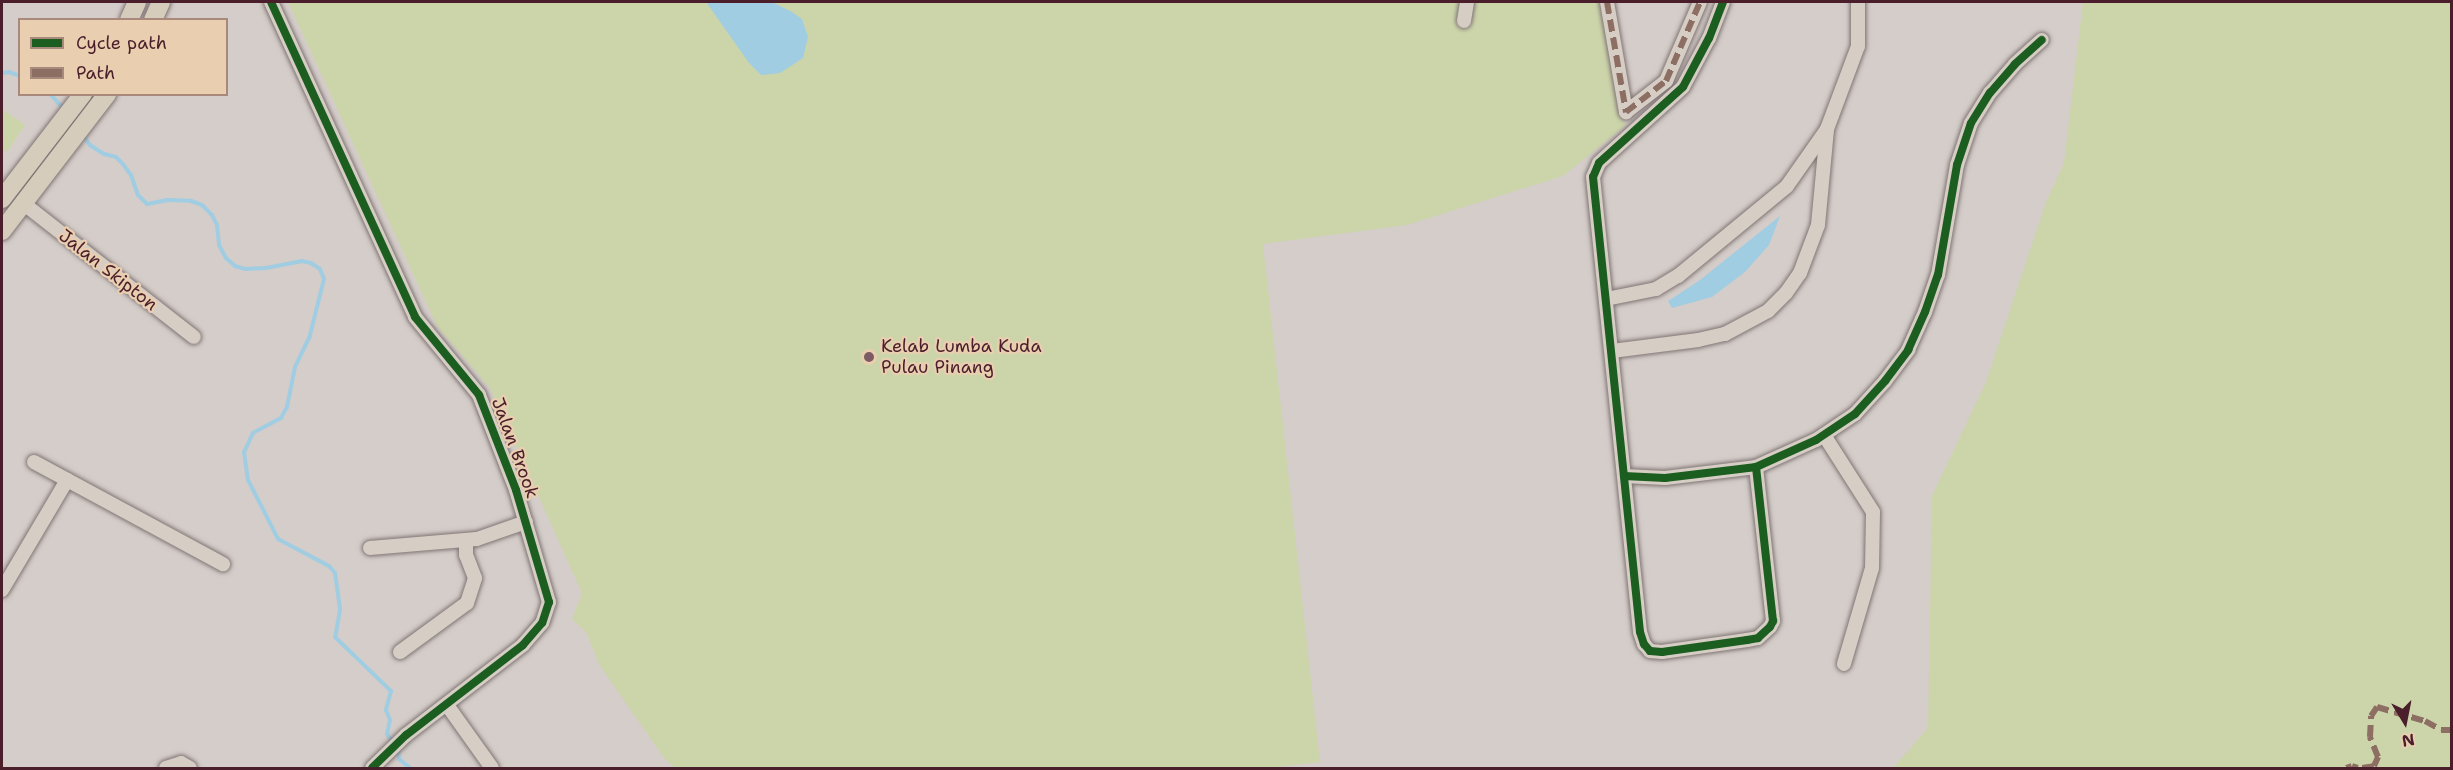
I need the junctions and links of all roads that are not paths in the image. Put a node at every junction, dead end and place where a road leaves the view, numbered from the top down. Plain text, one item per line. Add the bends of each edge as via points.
1 (137, 2) edge
2 (161, 2) edge
3 (271, 2) edge
4 (1467, 2) edge
5 (1607, 2) edge
6 (1700, 2) edge
7 (1723, 2) edge
8 (1858, 2) edge
9 (130, 18) edge
10 (154, 18) edge
11 (1464, 21) dead end
12 (2042, 40) dead end
13 (106, 96) edge
14 (79, 101) edge
15 (1827, 129) junction
16 (2, 199) edge
17 (23, 203) junction
18 (2, 231) edge
19 (1606, 299) junction
20 (194, 337) dead end
21 (1612, 351) junction
22 (1824, 435) junction
23 (34, 462) dead end
24 (1756, 466) junction
25 (1624, 476) junction
26 (68, 480) junction
27 (526, 522) junction
28 (466, 540) junction
29 (370, 548) dead end
30 (224, 564) dead end
31 (2, 590) edge
32 (400, 652) dead end
33 (1844, 664) dead end
34 (447, 705) junction
35 (166, 768) edge
36 (190, 768) edge
37 (372, 768) edge
38 (492, 768) edge

1 - 9 main road
2 - 10 main road
3 - 27 street, Jalan Brook via 415,317 479,395
4 - 11 street
5 - 6 street via 1626,112 1666,81
7 - 19 street via 1683,87 1595,168
8 - 15 street via 1858,46
12 - 22 street via 1990,93 1971,123 1957,165 1938,275 1908,350 1855,414
13 - 17 main road
14 - 16 main road
15 - 19 street via 1787,186 1678,276 1656,289
15 - 21 street via 1818,225 1800,273 1768,311 1725,334
17 - 18 main road
17 - 20 street, Jalan Skipton
19 - 21 street
21 - 25 street
22 - 24 street
22 - 33 street via 1874,512 1872,568
23 - 26 street
24 - 25 street via 1665,478
24 - 25 street via 1773,621 1770,627 1758,638 1662,652 1650,651 1641,638
26 - 30 street
26 - 31 street
27 - 28 street
27 - 34 street, Jalan Brook via 549,602 542,623 524,645
28 - 29 street
28 - 32 street via 466,555 475,578 467,603
34 - 37 street, Jalan Brook via 406,735
34 - 38 street
35 - 36 street via 181,763

